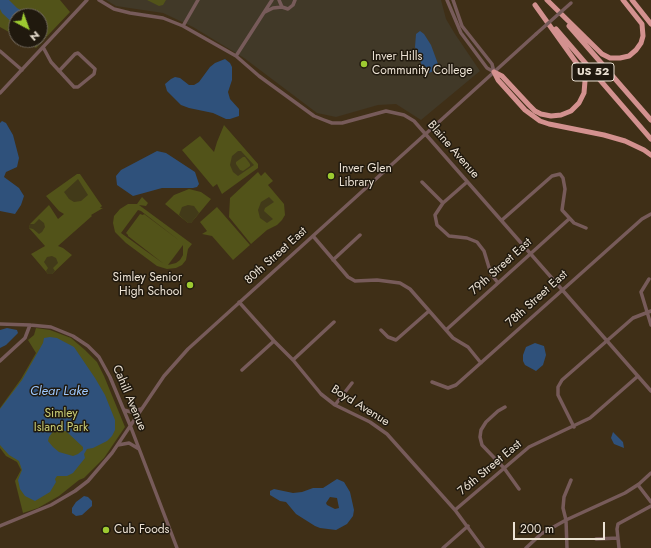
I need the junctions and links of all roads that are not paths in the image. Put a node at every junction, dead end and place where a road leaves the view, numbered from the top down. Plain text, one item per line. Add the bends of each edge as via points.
1 (87, 0) edge
2 (99, 0) edge
3 (198, 0) edge
4 (272, 0) edge
5 (279, 0) edge
6 (295, 0) edge
7 (448, 0) edge
8 (453, 0) edge
9 (530, 0) edge
10 (547, 0) edge
11 (623, 0) edge
12 (632, 0) edge
13 (573, 1) edge
14 (535, 5) junction
15 (282, 7) junction
16 (265, 12) junction
17 (651, 24) edge
18 (183, 26) junction
19 (48, 42) edge
20 (42, 48) edge
21 (44, 48) edge
22 (0, 51) edge
23 (236, 56) junction
24 (22, 70) junction
25 (59, 71) junction
26 (494, 72) junction
27 (0, 93) edge
28 (651, 120) edge
29 (425, 134) junction
30 (651, 139) edge
31 (651, 155) edge
32 (422, 182) dead end
33 (467, 182) junction
34 (443, 203) junction
35 (651, 214) edge
36 (570, 219) junction
37 (502, 220) junction
38 (586, 228) dead end
39 (360, 235) dead end
40 (313, 236) junction
41 (531, 254) junction
42 (333, 260) junction
43 (649, 279) dead end
44 (498, 283) junction
45 (563, 290) junction
46 (240, 302) junction
47 (429, 311) junction
48 (649, 312) edge
49 (334, 322) dead end
50 (0, 324) edge
51 (30, 325) junction
52 (651, 325) edge
53 (381, 330) dead end
54 (446, 330) junction
55 (607, 340) junction
56 (274, 341) junction
57 (293, 360) junction
58 (0, 361) edge
59 (481, 363) junction
60 (242, 370) dead end
61 (638, 376) junction
62 (352, 382) dead end
63 (432, 382) dead end
64 (651, 391) edge
65 (335, 405) junction
66 (505, 407) dead end
67 (142, 408) junction
68 (124, 410) junction
69 (130, 425) junction
70 (574, 427) junction
71 (118, 445) junction
72 (139, 449) junction
73 (504, 468) junction
74 (651, 473) edge
75 (570, 480) dead end
76 (638, 485) junction
77 (519, 488) dead end
78 (651, 500) edge
79 (651, 506) edge
80 (454, 510) junction
81 (566, 520) junction
82 (0, 526) edge
83 (468, 526) junction
84 (618, 538) junction
85 (596, 540) dead end
86 (176, 547) edge
87 (443, 548) edge
88 (483, 548) edge
89 (526, 548) edge
90 (568, 548) edge
91 (619, 548) edge

1 - 19 street
2 - 18 street, Blaine Avenue via 114,9 163,18
3 - 18 street
4 - 16 street
5 - 15 street
6 - 15 street via 288,9
7 - 26 street via 463,36 487,68
8 - 26 street via 462,26 492,64
9 - 14 highway, US 52
10 - 11 highway via 602,54 610,58 620,58 629,56 636,50 641,43 644,29 640,20
10 - 28 highway, US 52
12 - 17 highway
13 - 26 street, 80th Street East, bridge
14 - 26 highway via 580,68 584,93 579,103 561,116 541,114 535,111 502,76
14 - 30 highway, US 52
15 - 16 street
16 - 23 street
18 - 23 street, Blaine Avenue
20 - 24 street
21 - 25 street
22 - 24 street
23 - 29 street, Blaine Avenue via 314,116 332,123 342,123 386,111 394,112 414,121
24 - 27 street
25 - 25 street via 74,87 78,87 94,74 94,69 78,53
26 - 29 street, 80th Street East
26 - 31 highway via 525,110 540,121 625,141
29 - 33 street, Blaine Avenue
29 - 40 street, 80th Street East
32 - 34 street
33 - 34 street
33 - 37 street, Blaine Avenue
34 - 44 street via 435,215 437,225 449,236 477,242 484,251 491,274
35 - 45 street, 78th Street East via 642,219
36 - 37 street via 562,210 565,189 560,174 552,176
36 - 38 street
36 - 41 street, 79th Street East
37 - 41 street, Blaine Avenue
39 - 42 street
40 - 42 street
40 - 46 street, 80th Street East
41 - 44 street, 79th Street East
41 - 45 street, Blaine Avenue
42 - 47 street via 355,281 400,283 410,289
43 - 48 street via 641,292
44 - 54 street, 79th Street East
45 - 55 street, Blaine Avenue
45 - 59 street, 78th Street East
46 - 56 street, Boyd Avenue
46 - 67 street, 80th Street East via 188,349 164,376
47 - 53 street via 396,340
47 - 54 street
48 - 52 street
48 - 55 street via 633,318
49 - 57 street
50 - 51 street, Cahill Avenue
51 - 58 street via 25,338
51 - 68 street, Cahill Avenue via 51,327 73,336 88,346 107,369
54 - 59 street via 453,338 468,347
55 - 61 street, Blaine Avenue
55 - 70 street via 562,380 558,387 558,396
56 - 57 street, Boyd Avenue
56 - 60 street
57 - 65 street, Boyd Avenue via 321,394
59 - 63 street, 78th Street East via 456,385 448,388
61 - 64 street, Blaine Avenue
61 - 70 street, 76th Street East via 590,418
62 - 65 street
65 - 80 street, Boyd Avenue via 370,422 387,434
66 - 73 street via 486,422 480,437 482,444
67 - 68 street via 131,412
67 - 69 street, 80th Street East
68 - 69 street, Cahill Avenue
69 - 71 street, 80th Street East
69 - 72 street, Cahill Avenue
70 - 73 street, 76th Street East via 529,448
71 - 72 street via 129,443
71 - 82 street, 80th Street East via 97,472 75,491 51,505
72 - 86 street, Cahill Avenue
73 - 77 street
73 - 80 street, 76th Street East
74 - 76 street
75 - 81 street via 564,497
76 - 78 street
76 - 81 street
79 - 84 street via 618,524
80 - 83 street, Boyd Avenue
81 - 89 street via 541,534
81 - 90 street
83 - 87 street
83 - 88 street, Boyd Avenue
84 - 85 street
84 - 91 street

